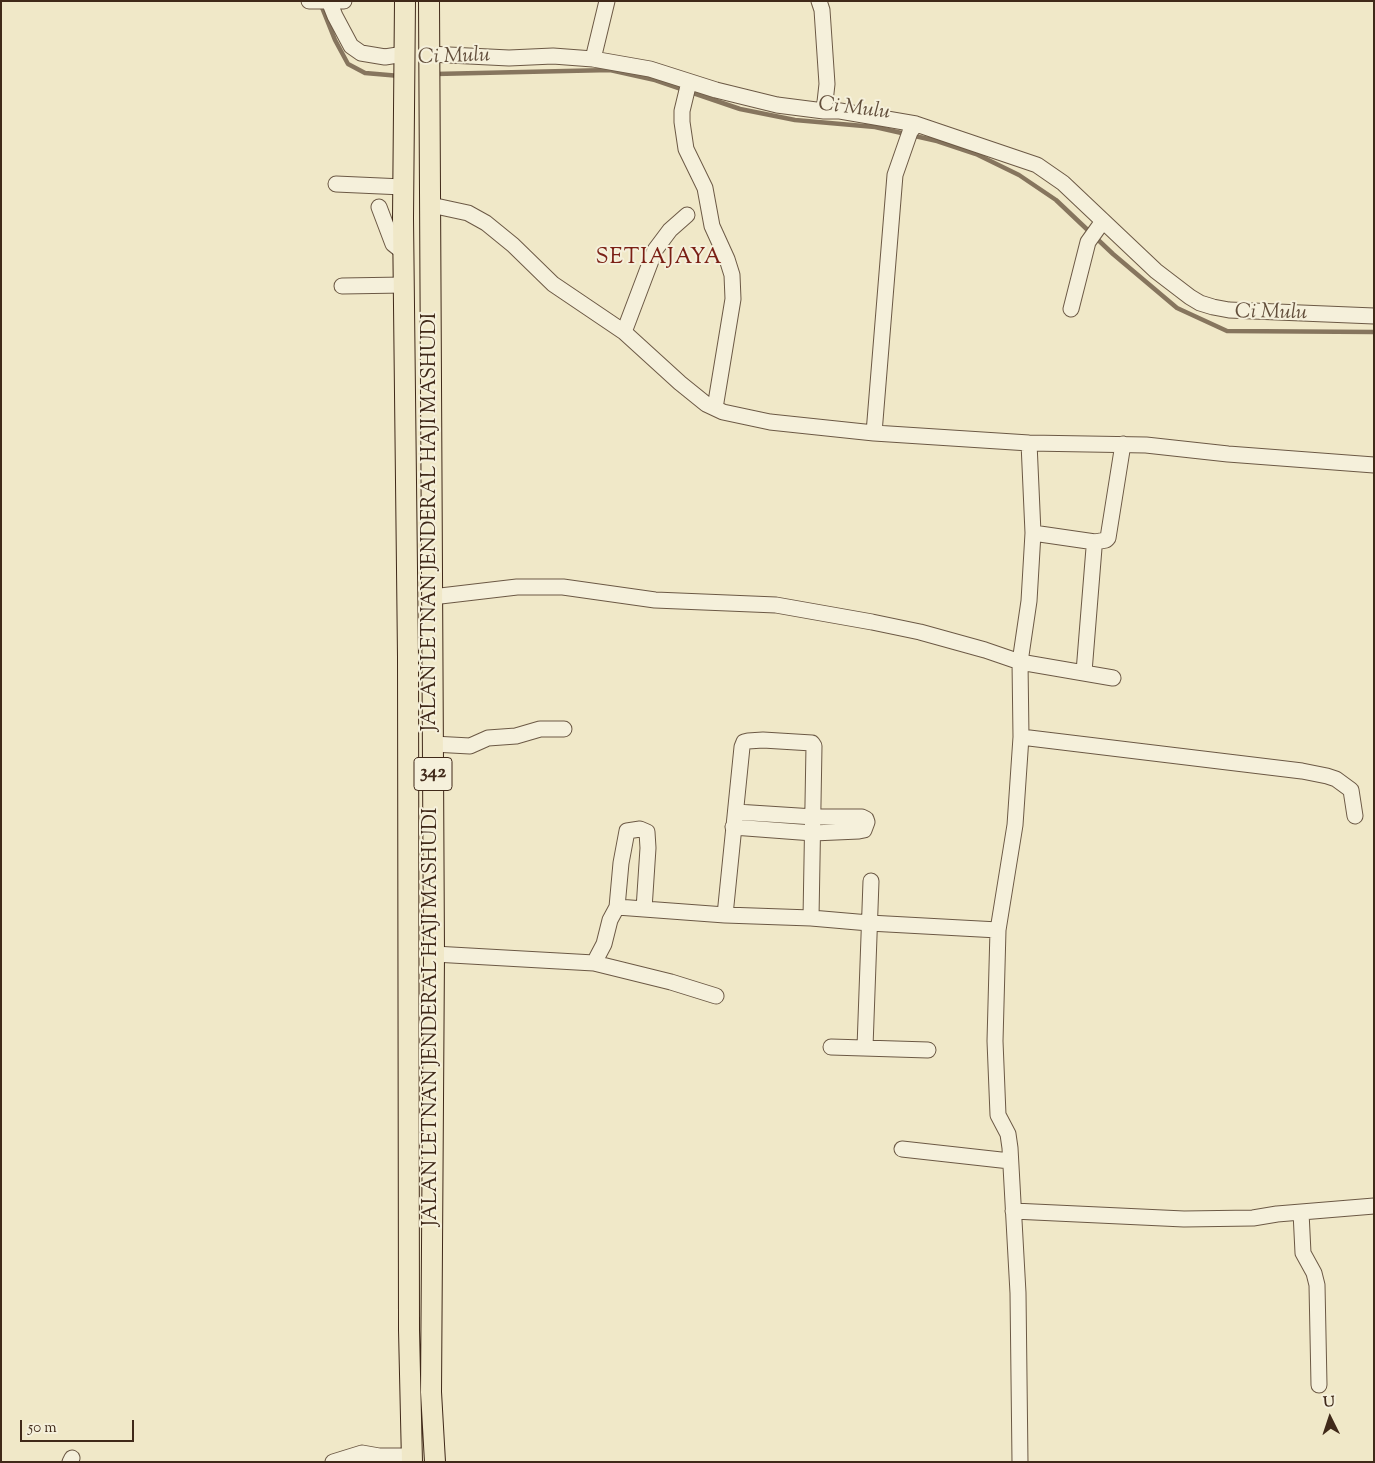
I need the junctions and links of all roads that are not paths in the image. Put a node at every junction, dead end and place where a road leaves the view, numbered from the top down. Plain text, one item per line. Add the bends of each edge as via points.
1 (344, 1) edge
2 (405, 1) edge
3 (429, 1) edge
4 (607, 1) edge
5 (819, 1) edge
6 (321, 2) edge
7 (429, 56) junction
8 (404, 57) junction
9 (593, 59) junction
10 (827, 84) junction
11 (687, 90) junction
12 (840, 110) junction
13 (824, 111) junction
14 (913, 128) junction
15 (336, 184) dead end
16 (403, 187) junction
17 (431, 206) junction
18 (379, 207) dead end
19 (687, 215) dead end
20 (1095, 231) junction
21 (403, 249) junction
22 (404, 285) junction
23 (342, 286) dead end
24 (1071, 309) dead end
25 (1374, 316) edge
26 (624, 332) junction
27 (715, 408) junction
28 (874, 433) junction
29 (1029, 443) junction
30 (1123, 444) junction
31 (1374, 465) edge
32 (1033, 533) junction
33 (1095, 542) junction
34 (432, 597) junction
35 (1020, 662) junction
36 (1084, 672) junction
37 (1113, 678) dead end
38 (564, 729) dead end
39 (1021, 738) junction
40 (433, 744) junction
41 (1355, 816) dead end
42 (734, 819) junction
43 (813, 825) junction
44 (871, 881) dead end
45 (618, 907) junction
46 (644, 909) junction
47 (725, 915) junction
48 (811, 918) junction
49 (869, 923) junction
50 (998, 930) junction
51 (434, 954) junction
52 (594, 963) junction
53 (716, 996) dead end
54 (831, 1047) dead end
55 (865, 1047) junction
56 (928, 1050) dead end
57 (902, 1149) dead end
58 (1010, 1161) junction
59 (1374, 1206) edge
60 (1013, 1211) junction
61 (1301, 1212) junction
62 (1318, 1385) dead end
63 (412, 1459) edge
64 (333, 1462) edge
65 (435, 1462) edge
66 (1020, 1462) edge

1 - 6 street
2 - 8 main road, JALAN LETNAN JENDERAL HAJI MASHUDI / 342
3 - 7 main road, JALAN LETNAN JENDERAL HAJI MASHUDI / 342
4 - 9 street
5 - 10 street
6 - 8 street via 335,16 351,46 361,53
7 - 9 street
7 - 17 main road, JALAN LETNAN JENDERAL HAJI MASHUDI / 342
8 - 16 main road, JALAN LETNAN JENDERAL HAJI MASHUDI / 342
9 - 11 street via 650,69
10 - 12 street
10 - 13 street
11 - 13 street via 716,90 778,105
11 - 27 street via 682,122 686,149 705,188 712,226 732,275 733,299
12 - 13 street
12 - 14 street
14 - 20 street via 1037,165 1063,183
14 - 28 street via 895,175
15 - 16 street
16 - 21 main road, JALAN LETNAN JENDERAL HAJI MASHUDI / 342
17 - 26 street via 477,217 513,245 554,284
17 - 34 main road, JALAN LETNAN JENDERAL HAJI MASHUDI / 342
18 - 21 street via 393,244
19 - 26 street via 655,250
20 - 24 street
20 - 25 street via 1190,297 1213,307
21 - 22 main road, JALAN LETNAN JENDERAL HAJI MASHUDI / 342
22 - 23 street
22 - 63 main road, JALAN LETNAN JENDERAL HAJI MASHUDI / 342
26 - 27 street via 680,383
27 - 28 street via 770,422
28 - 29 street
29 - 30 street
29 - 32 street
30 - 31 street
30 - 33 street via 1108,538
32 - 33 street
32 - 35 street via 1029,600
33 - 36 street
34 - 35 street via 517,587 563,587 655,600 776,605 920,632
34 - 40 main road, JALAN LETNAN JENDERAL HAJI MASHUDI / 342
35 - 36 street
35 - 39 street
36 - 37 street
38 - 40 street via 540,729 516,736 488,738 470,746
39 - 41 street via 1327,776 1351,790
39 - 50 street via 1015,825
40 - 51 main road, JALAN LETNAN JENDERAL HAJI MASHUDI / 342
42 - 43 street
42 - 43 street via 744,742 808,743 814,745 815,752
42 - 47 street
43 - 48 street
44 - 49 street
45 - 46 street
45 - 46 street via 626,831 640,830 647,832 648,848
45 - 52 street
46 - 47 street
47 - 48 street
48 - 49 street
49 - 50 street
49 - 55 street
50 - 58 street via 995,1041 998,1115 1009,1139
51 - 52 street
51 - 65 main road, JALAN LETNAN JENDERAL HAJI MASHUDI / 342 via 431,1392
52 - 53 street
54 - 55 street
55 - 56 street
57 - 58 street
58 - 60 street
59 - 61 street
60 - 61 street via 1184,1219 1252,1218
60 - 66 street via 1018,1292
61 - 62 street via 1303,1253 1317,1285
63 - 64 street via 362,1453

